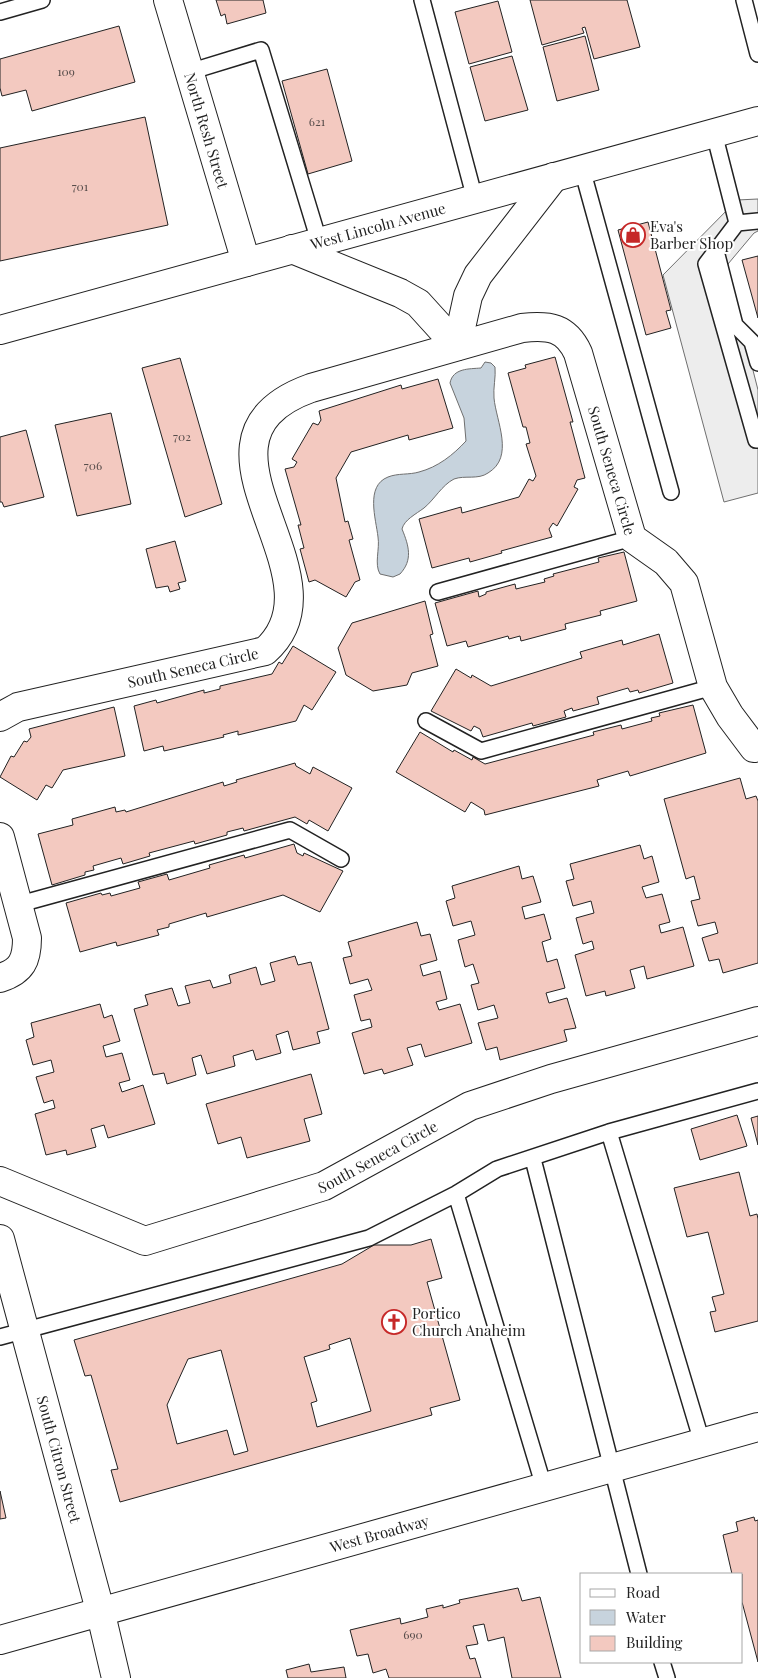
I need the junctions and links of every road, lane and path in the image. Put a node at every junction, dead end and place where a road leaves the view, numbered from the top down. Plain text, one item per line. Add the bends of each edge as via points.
1 (42, 0) edge
2 (168, 0) edge
3 (422, 0) edge
4 (744, 0) edge
5 (0, 12) edge
6 (758, 54) edge
7 (189, 72) junction
8 (758, 121) edge
9 (714, 133) junction
10 (582, 168) junction
11 (554, 177) junction
12 (475, 198) junction
13 (758, 221) edge
14 (737, 223) junction
15 (319, 241) junction
16 (292, 249) junction
17 (716, 251) junction
18 (246, 262) junction
19 (0, 330) edge
20 (457, 346) junction
21 (758, 363) edge
22 (758, 440) edge
23 (671, 492) dead end
24 (632, 538) junction
25 (438, 592) dead end
26 (713, 687) junction
27 (0, 717) edge
28 (426, 721) dead end
29 (754, 748) dead end
30 (0, 837) edge
31 (341, 859) dead end
32 (20, 904) junction
33 (0, 978) edge
34 (758, 1021) edge
35 (758, 1091) edge
36 (609, 1132) junction
37 (533, 1159) junction
38 (0, 1181) edge
39 (456, 1194) junction
40 (0, 1239) edge
41 (12, 1334) edge
42 (758, 1427) edge
43 (702, 1442) junction
44 (611, 1467) junction
45 (544, 1487) junction
46 (639, 1573) edge
47 (100, 1610) junction
48 (0, 1640) edge
49 (662, 1663) edge
50 (116, 1678) edge
51 (667, 1678) edge

1 - 5 lane
2 - 7 street, North Resh Street
3 - 12 lane
4 - 6 lane
7 - 15 lane via 261,50
7 - 18 street, North Resh Street
8 - 9 street, West Lincoln Avenue
9 - 10 street, West Lincoln Avenue
9 - 14 lane
10 - 11 street, West Lincoln Avenue
10 - 23 lane
11 - 12 street, West Lincoln Avenue
11 - 20 street via 478,275 468,296
12 - 15 street, West Lincoln Avenue
13 - 14 lane
14 - 17 lane
15 - 16 street, West Lincoln Avenue
16 - 18 street, West Lincoln Avenue
16 - 20 street via 418,303
17 - 21 lane via 735,325 752,342
17 - 22 lane via 706,264
18 - 19 street, West Lincoln Avenue
20 - 24 street, South Seneca Circle via 537,326 562,332 572,340
20 - 27 street, South Seneca Circle via 296,393 284,400 264,421 253,445 252,466 290,594 284,625 265,651 18,707
24 - 25 lane
24 - 26 street, South Seneca Circle via 666,562 684,583
26 - 28 lane via 481,751
26 - 29 street, South Seneca Circle
30 - 32 street
31 - 32 lane via 290,830
32 - 33 street via 27,938 25,956 14,973
34 - 38 street, South Seneca Circle via 551,1079 470,1106 324,1186 145,1241
35 - 36 lane
36 - 37 lane
36 - 43 lane
37 - 39 lane via 497,1169
37 - 44 lane
39 - 41 lane via 369,1238
39 - 45 lane
40 - 41 street, South Citron Street
41 - 47 street, South Citron Street
42 - 43 street, West Broadway
43 - 44 street, West Broadway
44 - 45 street, West Broadway
44 - 46 lane
45 - 47 street, West Broadway
47 - 48 street, West Broadway
47 - 50 street, South Citron Street
49 - 51 lane

